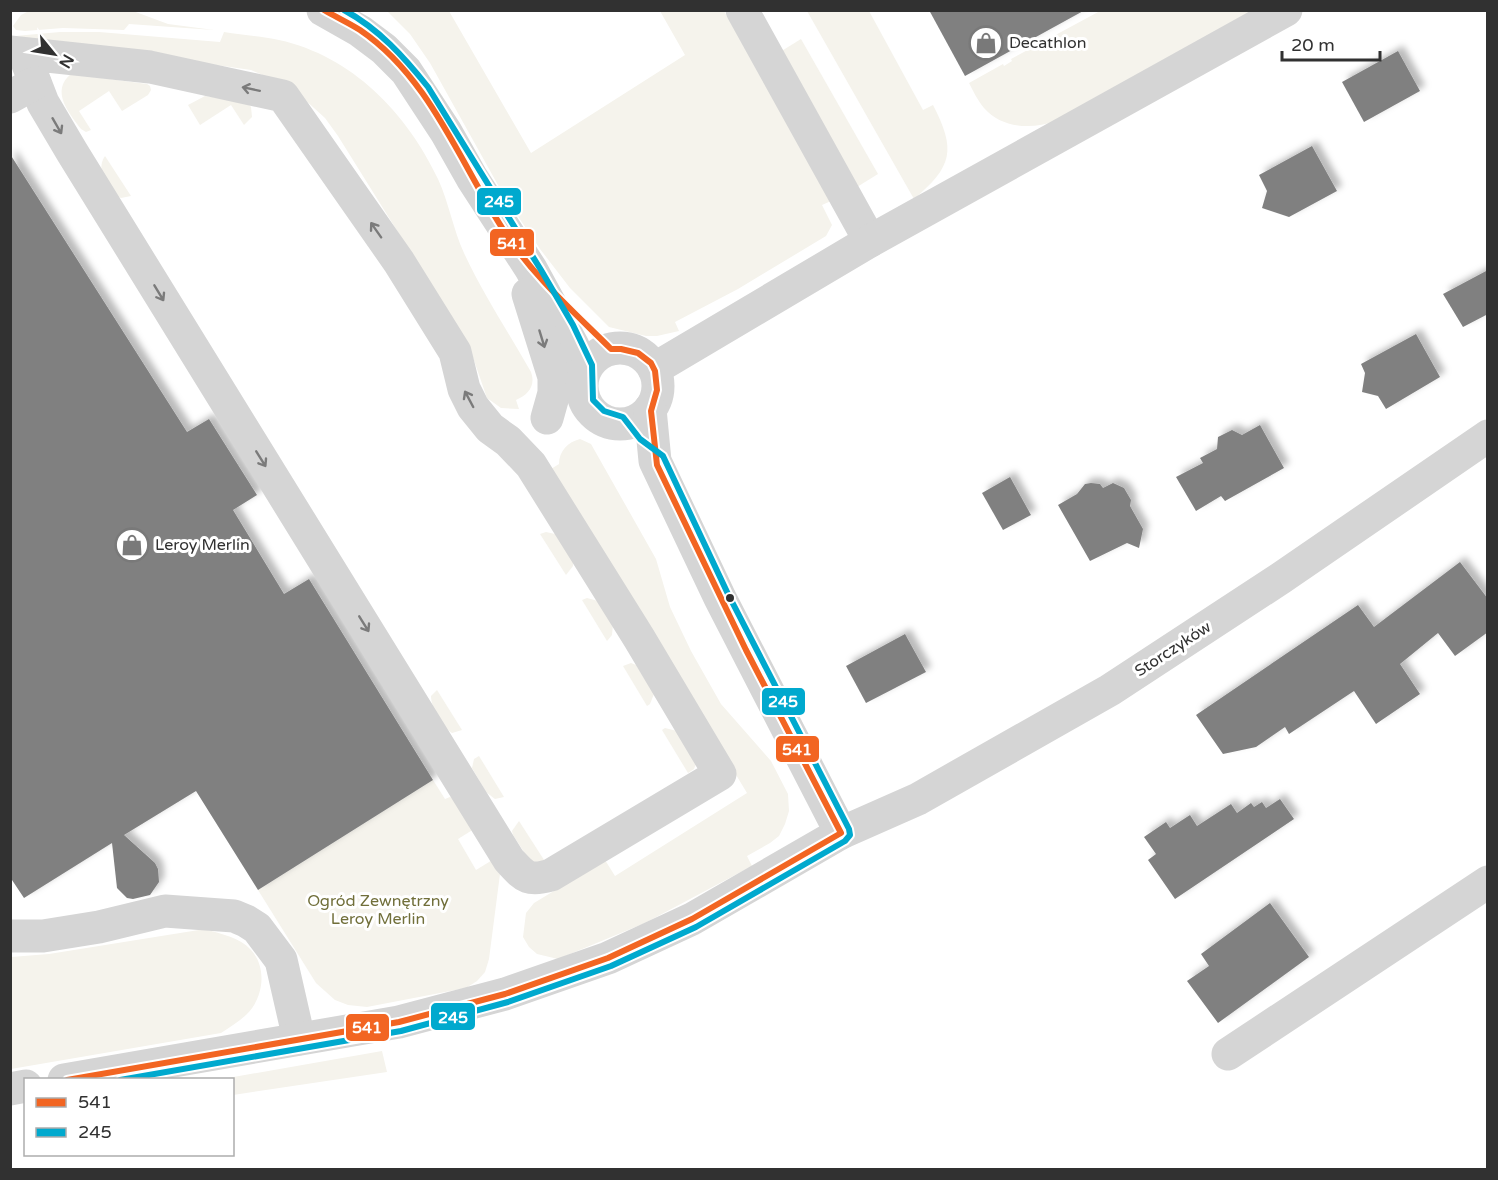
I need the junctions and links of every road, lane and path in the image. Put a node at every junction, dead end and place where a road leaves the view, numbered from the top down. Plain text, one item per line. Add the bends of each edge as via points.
1 (323, 10) edge
2 (742, 10) edge
3 (1286, 10) edge
4 (20, 72) edge
5 (870, 242) junction
6 (522, 256) junction
7 (611, 349) junction
8 (654, 369) junction
9 (584, 387) junction
10 (650, 409) junction
11 (547, 418) junction
12 (618, 424) junction
13 (1488, 436) edge
14 (508, 441) junction
15 (655, 461) junction
16 (841, 833) junction
17 (1488, 882) edge
18 (10, 936) edge
19 (299, 1039) junction
20 (1228, 1054) dead end
21 (75, 1078) edge

1 - 6 street via 360,31 406,71
2 - 5 street
3 - 5 street
14 -> 4 street via 472,407 455,352 399,262 283,96 150,67
4 -> 14 street via 49,113 508,860 526,878 538,879 720,774 531,465
5 - 8 street
6 - 7 street
6 - 9 street via 573,346
6 -> 11 street via 554,377
7 - 8 street via 635,351
7 - 9 street via 588,364
8 - 10 street via 657,392
9 - 11 street
9 - 12 street via 591,413
10 - 12 street via 638,420
10 - 15 street
11 - 14 street
12 - 15 street via 634,445
13 - 16 street, Storczyków via 1110,690 918,798
15 - 16 street via 715,588
16 - 19 street, Storczyków via 692,919 608,958 505,994 399,1022
17 - 20 street
18 - 19 street via 43,936 165,912 234,916 257,928 280,960
19 - 21 street, Storczyków

